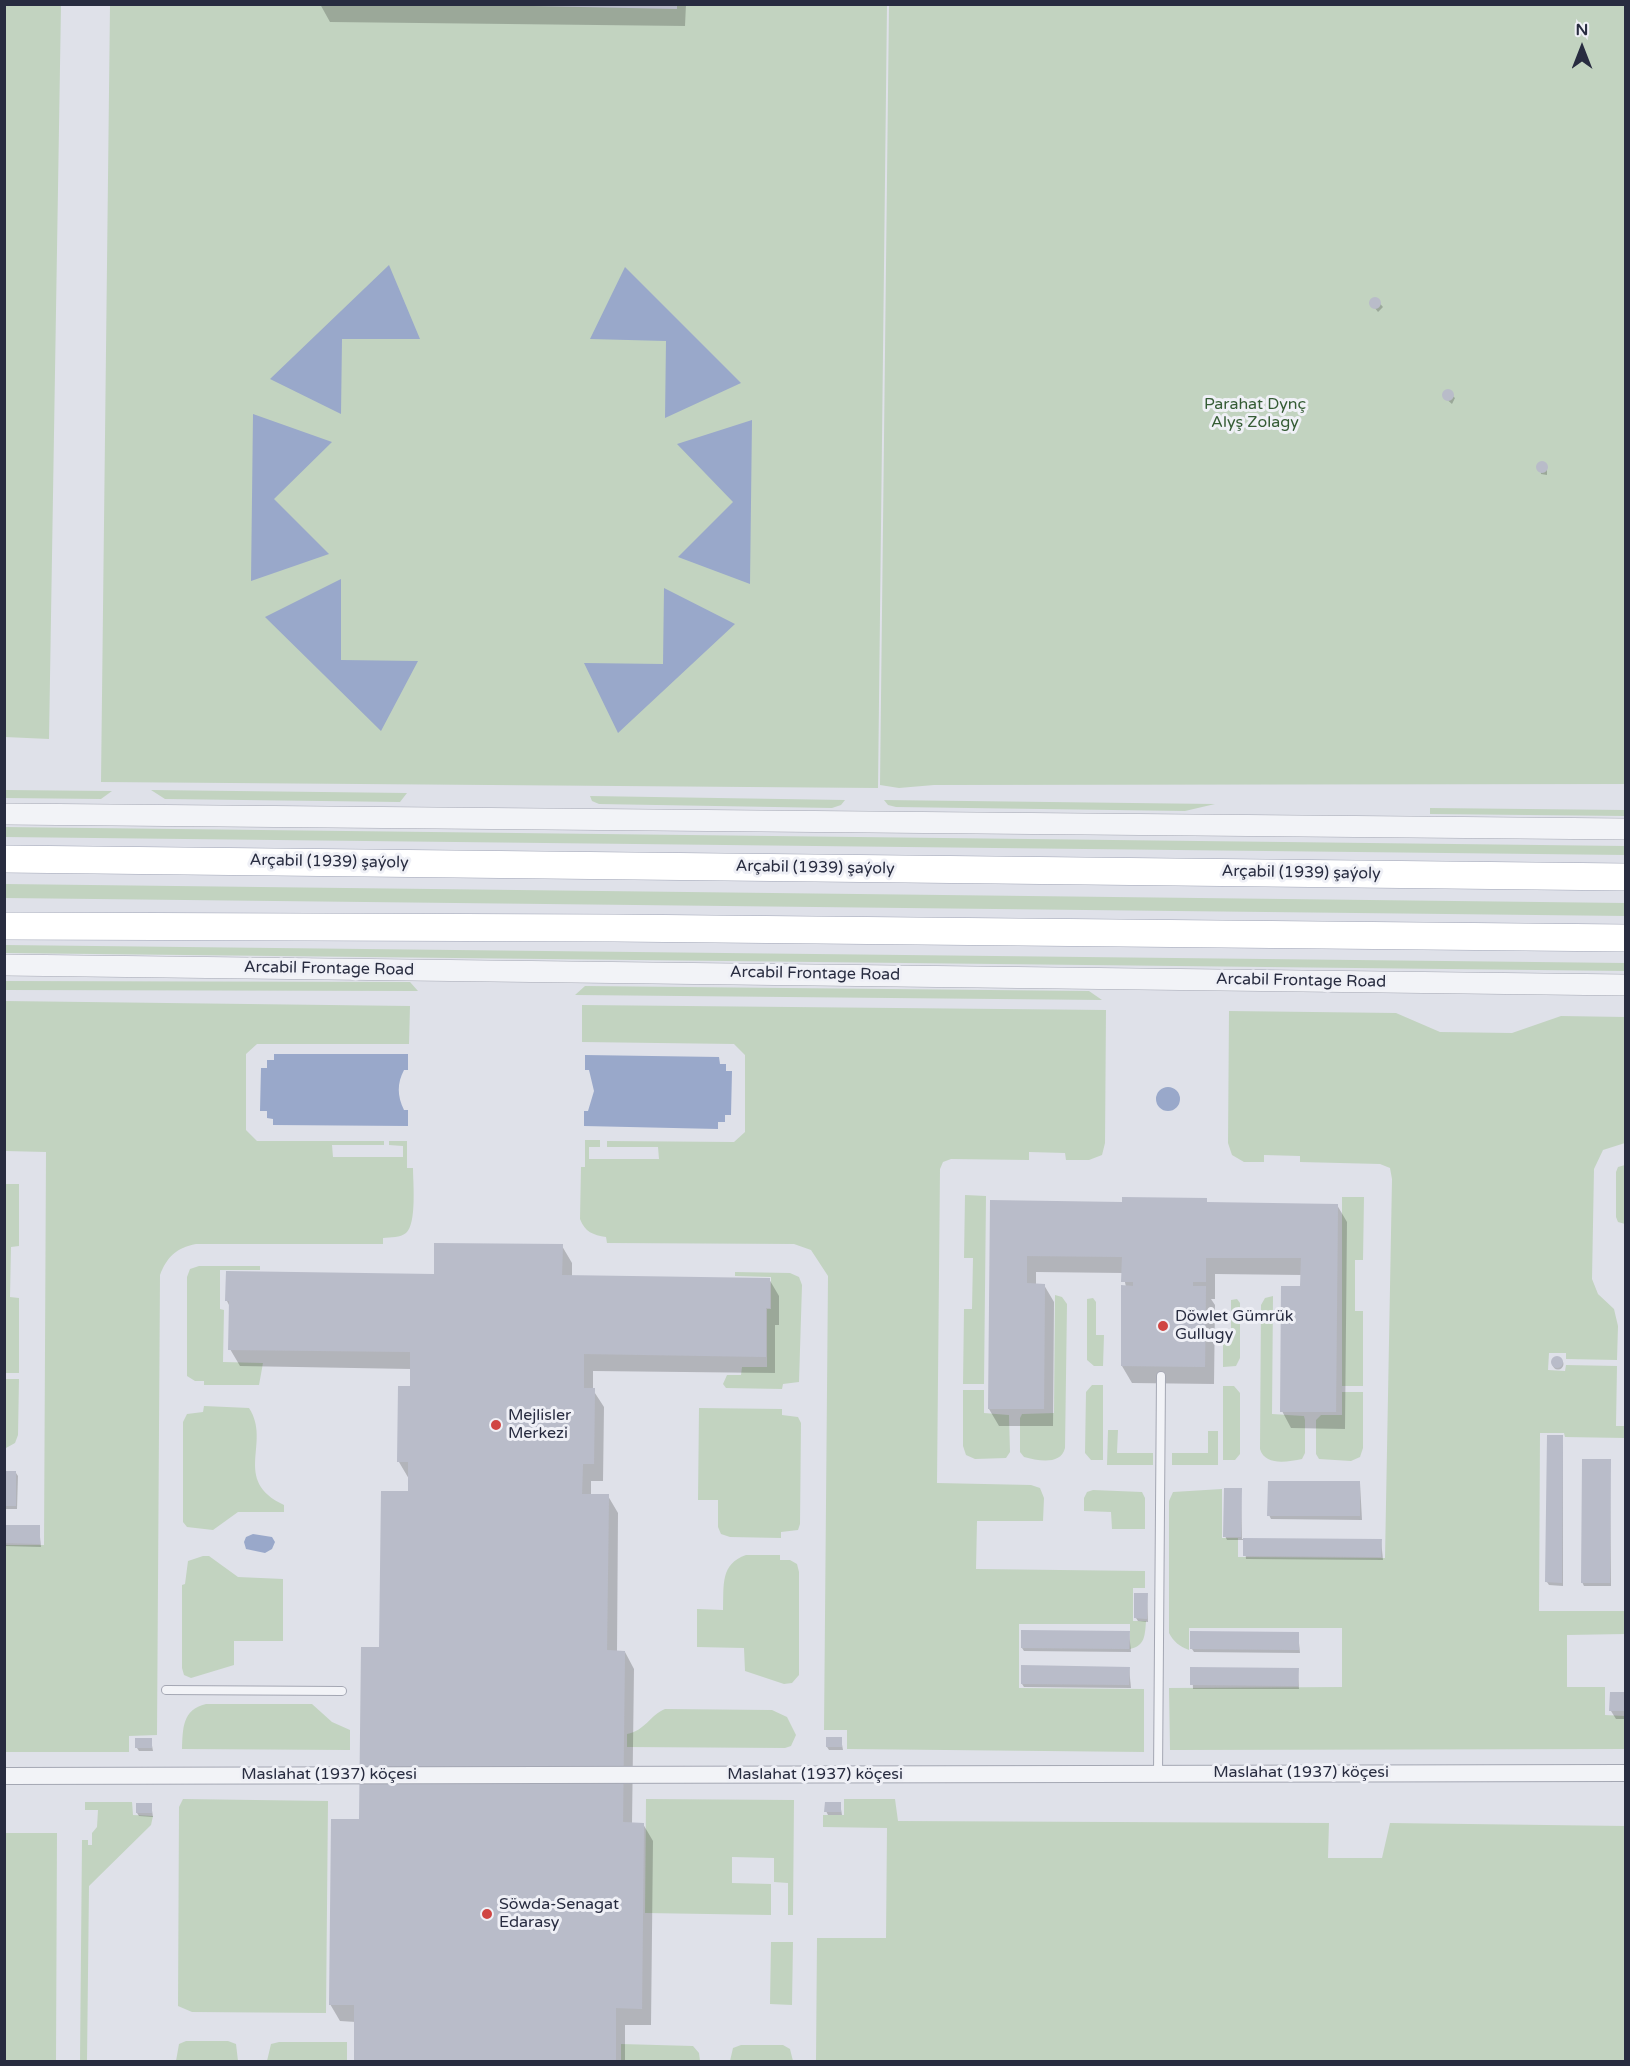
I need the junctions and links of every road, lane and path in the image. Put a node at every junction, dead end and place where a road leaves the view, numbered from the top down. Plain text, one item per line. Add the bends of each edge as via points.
1 (4, 814) edge
2 (1626, 829) edge
3 (4, 859) edge
4 (1626, 877) edge
5 (4, 926) edge
6 (1626, 938) edge
7 (4, 965) edge
8 (1626, 985) edge
9 (1161, 1376) dead end
10 (166, 1690) dead end
11 (342, 1691) dead end
12 (1626, 1773) edge
13 (1158, 1774) junction
14 (4, 1776) edge

1 - 2 street
3 - 4 main road, Arçabil (1939) şaýoly
5 - 6 main road
7 - 8 street, Arcabil Frontage Road
9 - 13 lane
10 - 11 lane
12 - 13 street, Maslahat (1937) köçesi
13 - 14 street, Maslahat (1937) köçesi

